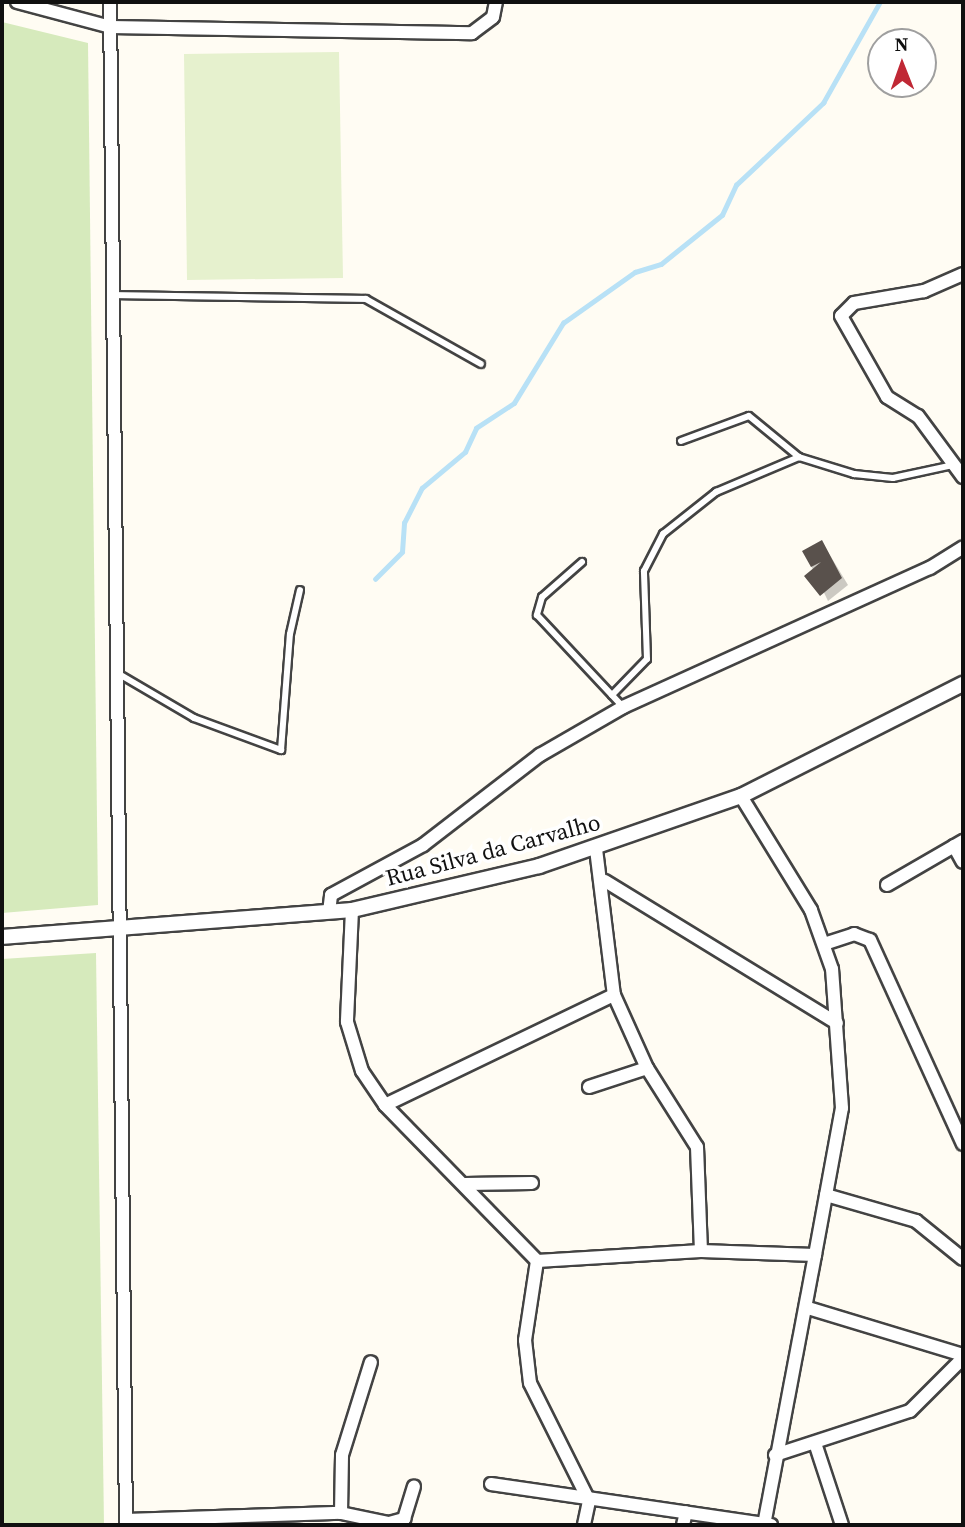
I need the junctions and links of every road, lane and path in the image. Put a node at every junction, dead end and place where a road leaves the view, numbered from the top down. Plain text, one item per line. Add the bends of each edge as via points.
1 (17, 2) edge
2 (110, 2) edge
3 (496, 2) edge
4 (111, 27) junction
5 (963, 274) edge
6 (111, 295) junction
7 (481, 364) dead end
8 (681, 441) dead end
9 (799, 457) junction
10 (953, 465) junction
11 (963, 477) edge
12 (963, 547) edge
13 (582, 562) dead end
14 (300, 590) dead end
15 (119, 674) junction
16 (963, 684) edge
17 (612, 695) junction
18 (623, 706) junction
19 (741, 796) junction
20 (959, 843) edge
21 (596, 849) junction
22 (963, 862) edge
23 (605, 881) junction
24 (887, 885) dead end
25 (352, 910) junction
26 (329, 912) junction
27 (122, 931) junction
28 (2, 937) edge
29 (824, 944) junction
30 (614, 995) junction
31 (837, 1023) junction
32 (648, 1068) junction
33 (589, 1087) dead end
34 (385, 1105) junction
35 (963, 1144) edge
36 (532, 1183) dead end
37 (465, 1184) junction
38 (826, 1195) junction
39 (701, 1251) junction
40 (815, 1255) junction
41 (963, 1259) edge
42 (537, 1261) junction
43 (808, 1308) junction
44 (961, 1359) edge
45 (371, 1362) dead end
46 (963, 1377) edge
47 (816, 1446) junction
48 (775, 1455) junction
49 (491, 1484) dead end
50 (414, 1486) dead end
51 (589, 1501) junction
52 (686, 1512) junction
53 (341, 1513) junction
54 (126, 1523) edge
55 (584, 1525) edge
56 (683, 1525) edge
57 (766, 1525) edge
58 (842, 1525) edge

1 - 4 street
2 - 4 street
3 - 4 street via 493,16 472,33
4 - 6 street
5 - 10 street via 924,291 854,303 841,316 887,397 918,416
6 - 7 lane via 366,299
6 - 15 street
8 - 9 lane via 749,416
9 - 10 lane via 874,479
9 - 17 lane via 716,492 663,534 644,571 647,659
10 - 11 street
12 - 18 street via 930,568
13 - 17 lane via 542,597 537,615
14 - 15 lane via 281,750 194,718
15 - 27 street
16 - 19 street, Rua Silva da Carvalho
17 - 18 lane
18 - 26 street via 540,755 423,845 331,895
19 - 21 street, Rua Silva da Carvalho
19 - 29 street via 811,910
20 - 22 street
20 - 24 street
21 - 23 street
21 - 25 street, Rua Silva da Carvalho
23 - 30 street
23 - 31 street
25 - 26 street, Rua Silva da Carvalho
25 - 34 street via 351,1049
26 - 27 street, Rua Silva da Carvalho
27 - 28 street, Rua Silva da Carvalho
27 - 54 street
29 - 31 street
29 - 35 street via 853,934 870,940
30 - 32 street
30 - 34 street
31 - 38 street via 842,1108
32 - 33 street
32 - 39 street via 697,1147
34 - 37 street
36 - 37 street
37 - 42 street
38 - 40 street
38 - 41 street via 916,1221
39 - 40 street
39 - 42 street
40 - 43 street
42 - 51 street via 525,1340 530,1383
43 - 44 street
43 - 48 street
44 - 46 street
44 - 47 street via 910,1411
45 - 53 street via 342,1455
47 - 48 street
47 - 58 street
48 - 57 street
49 - 51 street
50 - 53 street via 404,1519 389,1523
51 - 52 street
51 - 55 street
52 - 56 street
52 - 57 street
53 - 54 street

